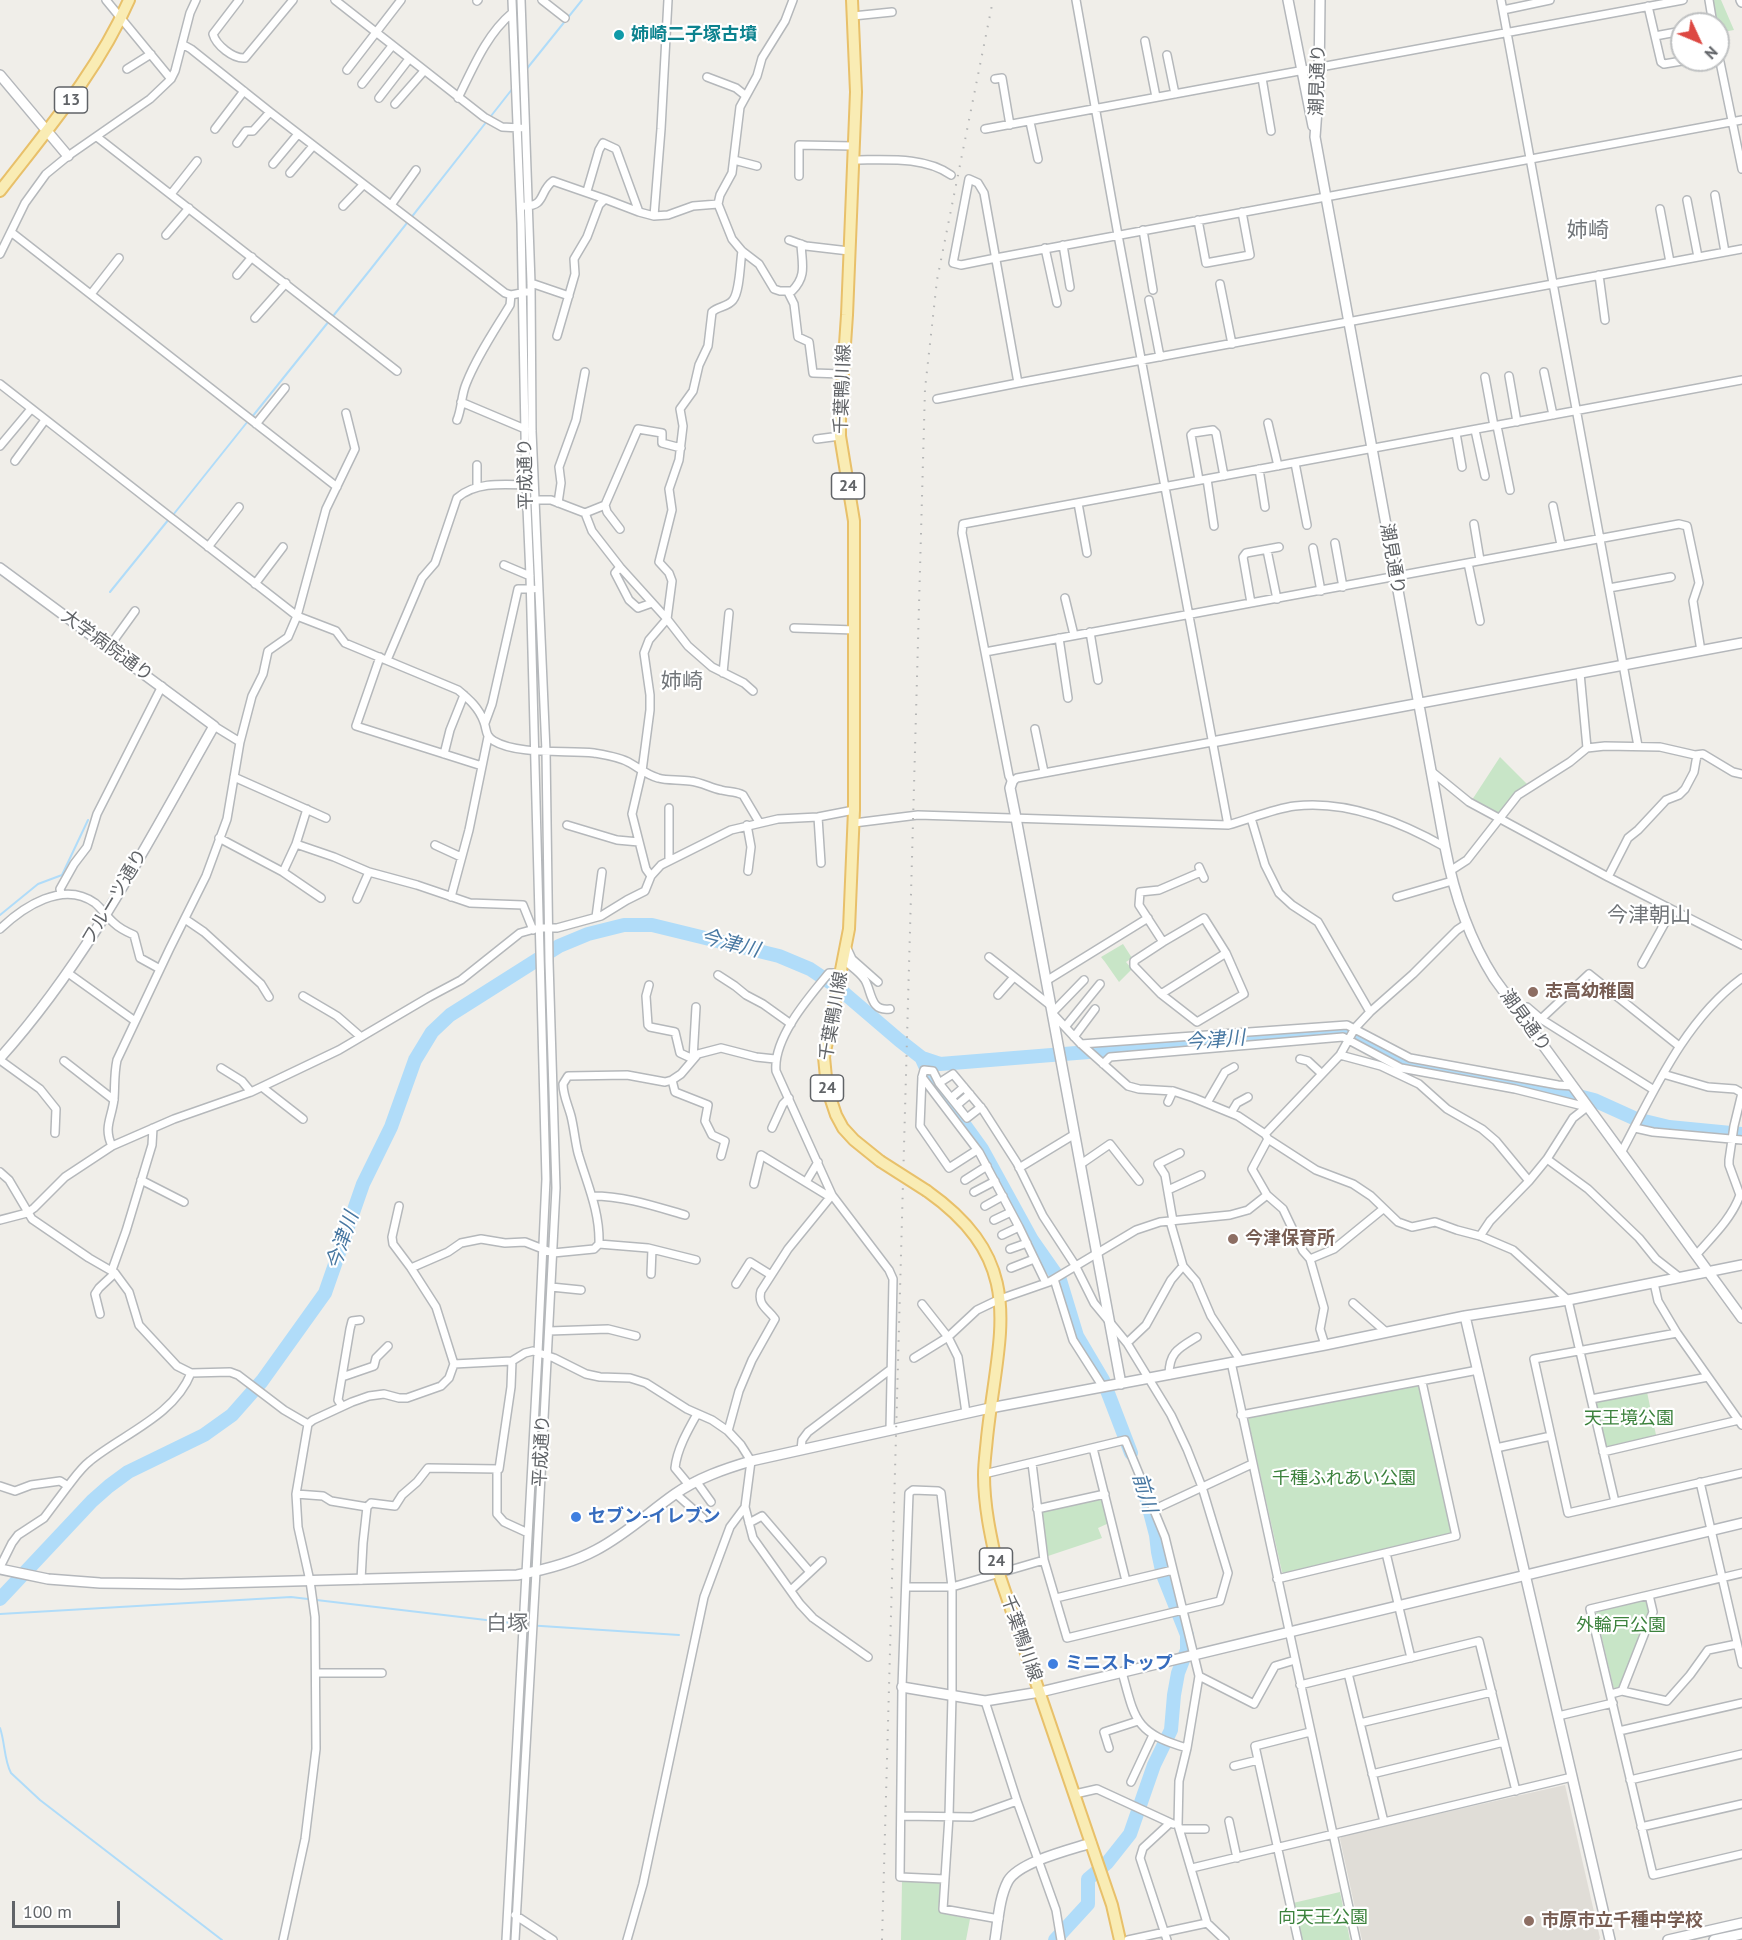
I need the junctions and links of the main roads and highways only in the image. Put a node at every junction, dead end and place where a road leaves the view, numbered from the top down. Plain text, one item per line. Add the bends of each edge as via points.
1 (129, 0) edge
2 (852, 0) edge
3 (0, 191) edge
4 (1120, 1940) edge

1 - 3 main road, 13 via 83,84
2 - 4 main road, 千葉鴨川線 / 24, bridge via 853,160 840,436 854,521 854,823 851,905 844,960 835,973 836,997 824,1057 825,1074 830,1101 843,1128 865,1150 953,1211 977,1238 996,1276 1001,1317 984,1474 988,1529 999,1575 1112,1905

